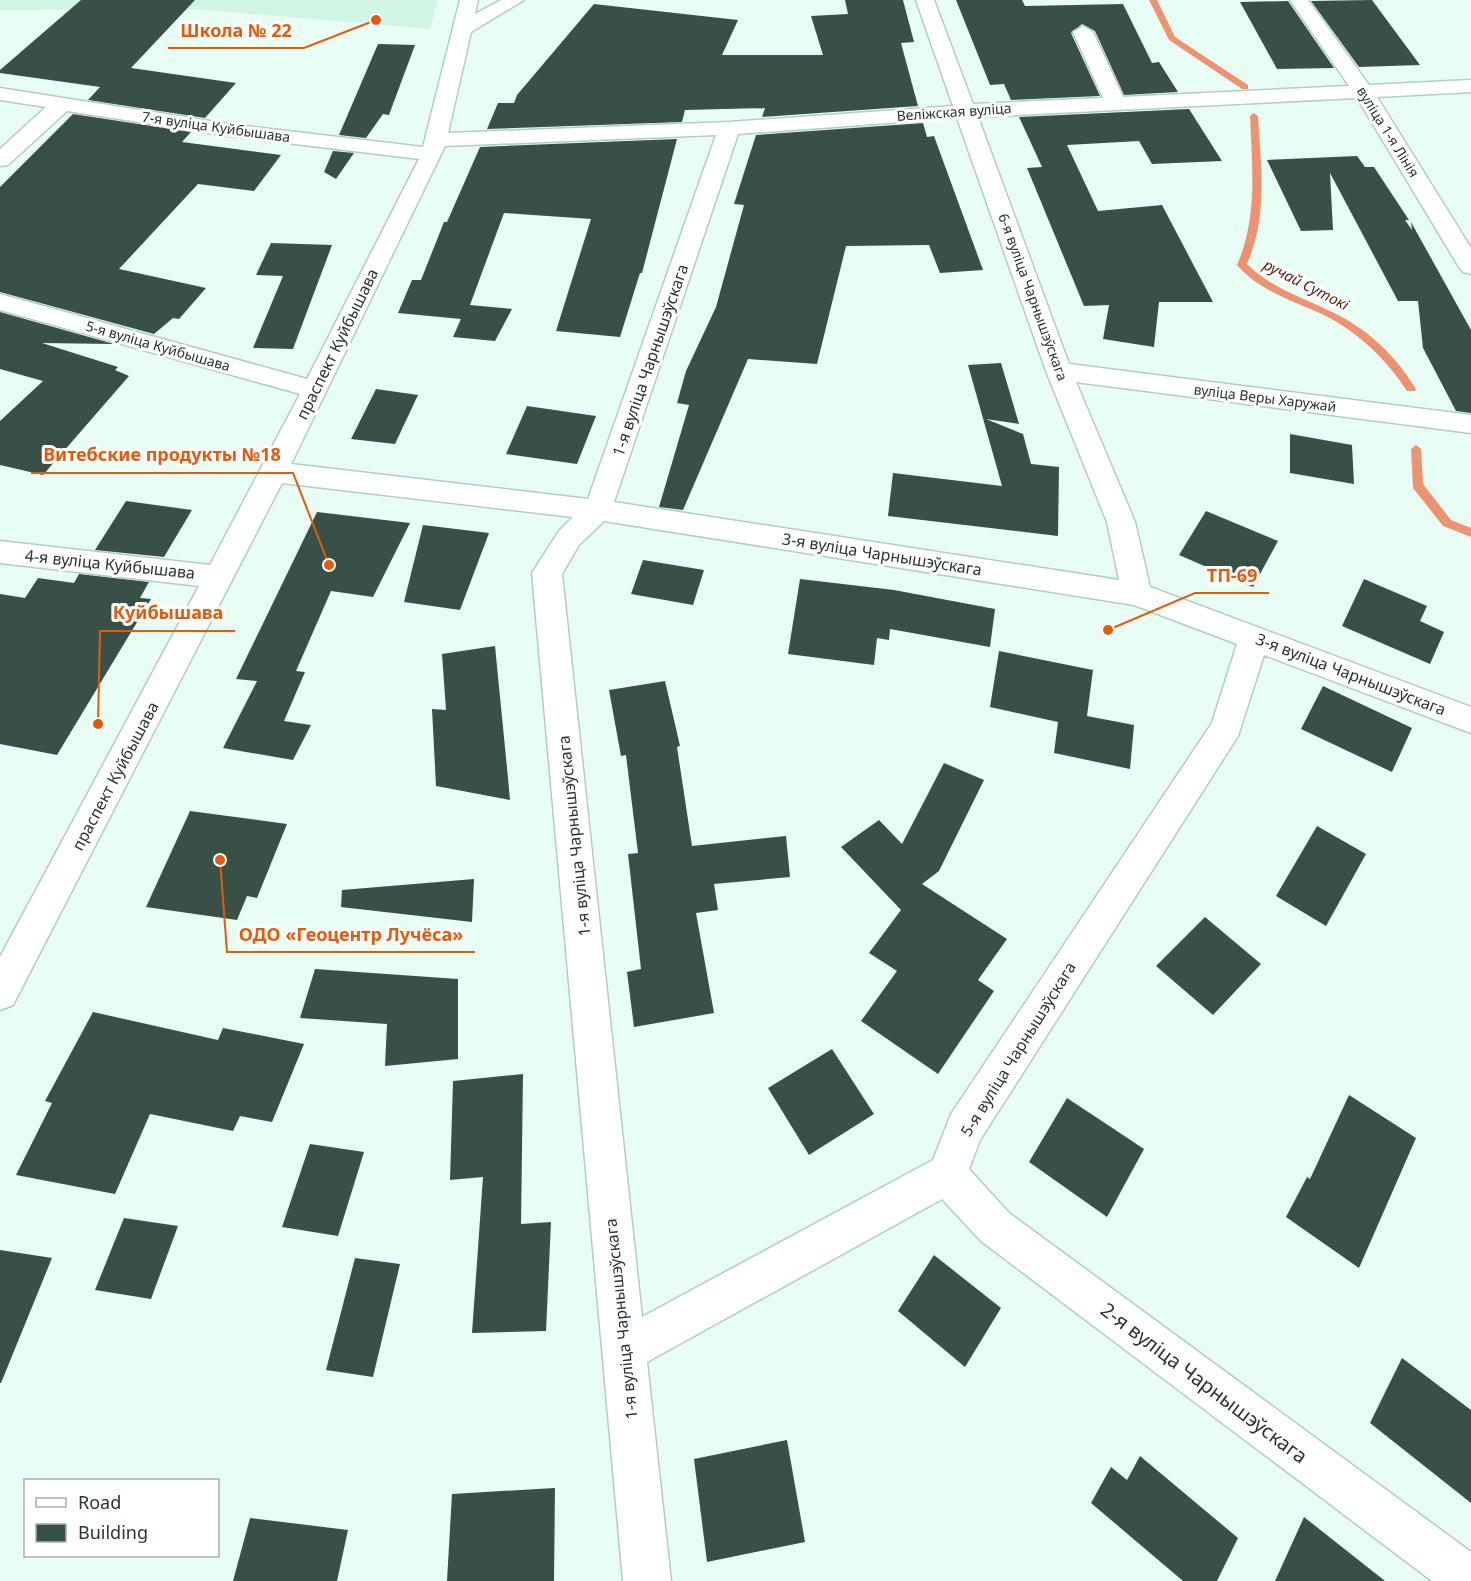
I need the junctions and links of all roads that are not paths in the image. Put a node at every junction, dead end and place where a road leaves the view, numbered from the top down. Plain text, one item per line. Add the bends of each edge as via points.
1 (470, 0) edge
2 (515, 0) edge
3 (926, 0) edge
4 (1299, 0) edge
5 (462, 29) junction
6 (1083, 32) dead end
7 (1471, 86) edge
8 (1364, 91) junction
9 (0, 94) edge
10 (1114, 104) junction
11 (61, 105) junction
12 (965, 111) junction
13 (729, 128) junction
14 (434, 147) junction
15 (0, 160) edge
16 (1471, 267) edge
17 (0, 302) edge
18 (1059, 371) junction
19 (315, 390) junction
20 (1471, 424) edge
21 (274, 472) junction
22 (598, 510) junction
23 (0, 552) edge
24 (219, 577) junction
25 (1137, 594) junction
26 (1254, 638) junction
27 (1471, 720) edge
28 (0, 993) edge
29 (947, 1174) junction
30 (625, 1350) junction
31 (647, 1581) edge
32 (1471, 1581) edge

1 - 5 street, праспект Куйбышава
2 - 5 street
3 - 12 street, 6-я вуліца Чарнышэўскага
4 - 8 street, вуліца 1-я Лінія
5 - 14 street, праспект Куйбышава
6 - 10 street
7 - 8 street, Веліжская вуліца
8 - 10 street, Веліжская вуліца
8 - 16 street, вуліца 1-я Лінія
9 - 11 street, 7-я вуліца Куйбышава
10 - 12 street, Веліжская вуліца
11 - 14 street, 7-я вуліца Куйбышава via 229,130
11 - 15 street
12 - 13 street, Веліжская вуліца
12 - 18 street, 6-я вуліца Чарнышэўскага
13 - 14 street, Веліжская вуліца
13 - 22 street, 1-я вуліца Чарнышэўскага
14 - 19 street, праспект Куйбышава
17 - 19 street, 5-я вуліца Куйбышава
18 - 20 street, вуліца Веры Харужай
18 - 25 street, 6-я вуліца Чарнышэўскага via 1120,522
19 - 21 street, праспект Куйбышава
21 - 22 street, 3-я вуліца Чарнышэўскага
21 - 24 street, праспект Куйбышава
22 - 25 street, 3-я вуліца Чарнышэўскага
22 - 30 street, 1-я вуліца Чарнышэўскага via 569,538 548,573
23 - 24 street, 4-я вуліца Куйбышава
24 - 28 street, праспект Куйбышава
25 - 26 street, 3-я вуліца Чарнышэўскага
26 - 27 street, 3-я вуліца Чарнышэўскага
26 - 29 street, 5-я вуліца Чарнышэўскага via 1227,726 965,1128
29 - 30 street
29 - 32 street, 2-я вуліца Чарнышэўскага via 995,1227
30 - 31 street, 1-я вуліца Чарнышэўскага

